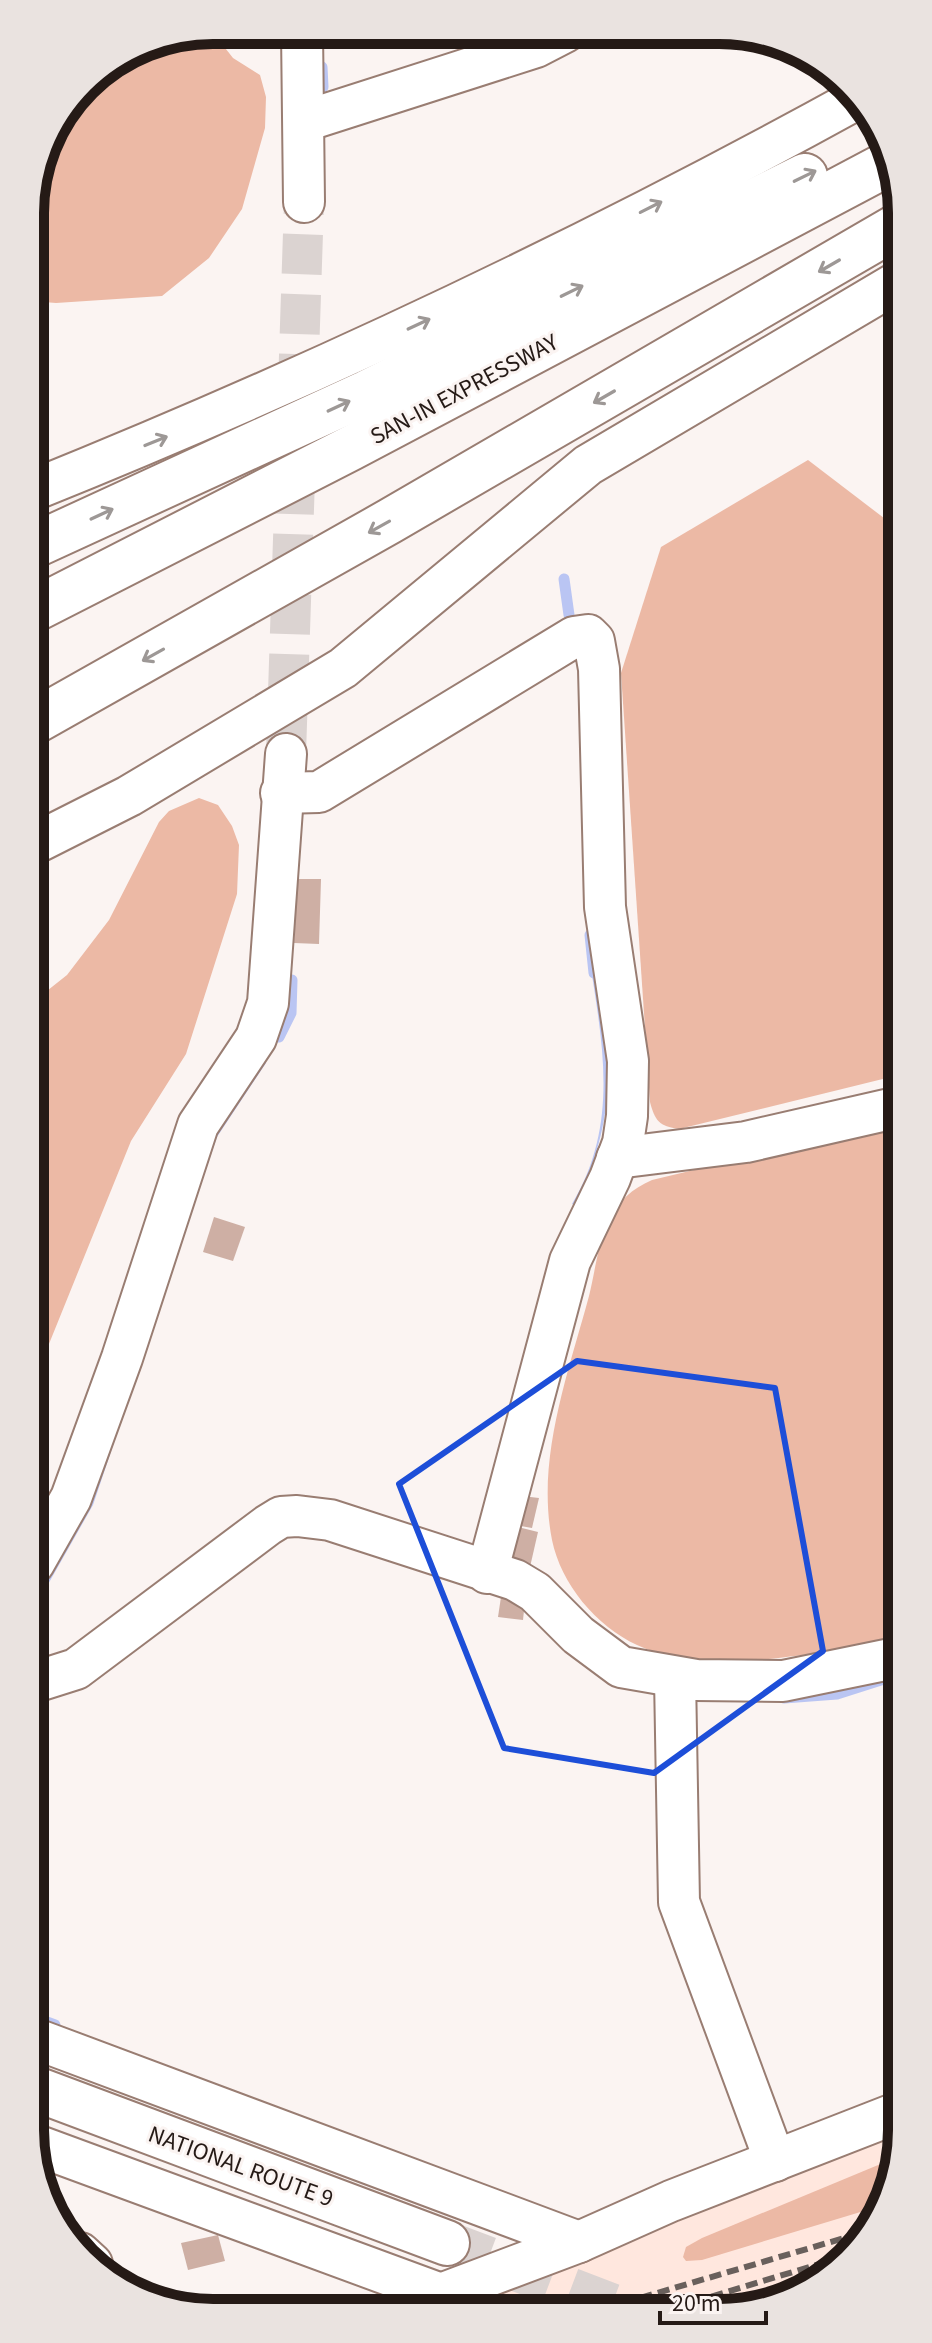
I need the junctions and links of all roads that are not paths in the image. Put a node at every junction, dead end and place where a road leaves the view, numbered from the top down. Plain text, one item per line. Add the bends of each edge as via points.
1 (302, 44) edge
2 (542, 44) edge
3 (848, 104) edge
4 (305, 121) junction
5 (872, 143) edge
6 (881, 167) edge
7 (304, 202) tunnel mouth
8 (888, 232) edge
9 (888, 288) edge
10 (44, 486) edge
11 (44, 541) edge
12 (44, 605) edge
13 (44, 716) edge
14 (286, 754) tunnel mouth
15 (281, 793) junction
16 (44, 839) edge
17 (888, 1110) edge
18 (617, 1158) junction
19 (44, 1545) edge
20 (487, 1573) junction
21 (888, 1659) edge
22 (675, 1677) junction
23 (44, 1679) edge
24 (44, 2042) edge
25 (44, 2092) edge
26 (888, 2117) edge
27 (45, 2148) edge
28 (775, 2161) junction
29 (579, 2242) junction
30 (447, 2243) tunnel mouth
31 (438, 2293) junction
32 (424, 2299) edge

1 - 4 street
2 - 4 street
10 -> 3 street via 216,416 429,319
4 - 7 street
11 -> 5 highway via 366,393
6 - 12 highway, SAN-IN EXPRESSWAY
8 -> 13 highway
9 - 16 street via 588,465 343,668 129,796
14 - 15 street
15 - 18 street via 319,792 574,637 588,635 594,641 605,907 628,1061 627,1116
15 - 19 street via 268,1003 256,1038 198,1125 71,1498
17 - 18 street via 746,1142
18 - 20 street via 570,1261
20 - 22 street via 535,1592 578,1635 621,1667
20 - 23 street via 330,1520 281,1517 76,1669
21 - 22 street via 783,1681
22 - 28 street via 679,1902
24 - 29 street
25 - 30 highway, NATIONAL ROUTE 9
26 - 28 street
27 - 31 street
28 - 29 street
29 - 31 street
31 - 32 street

